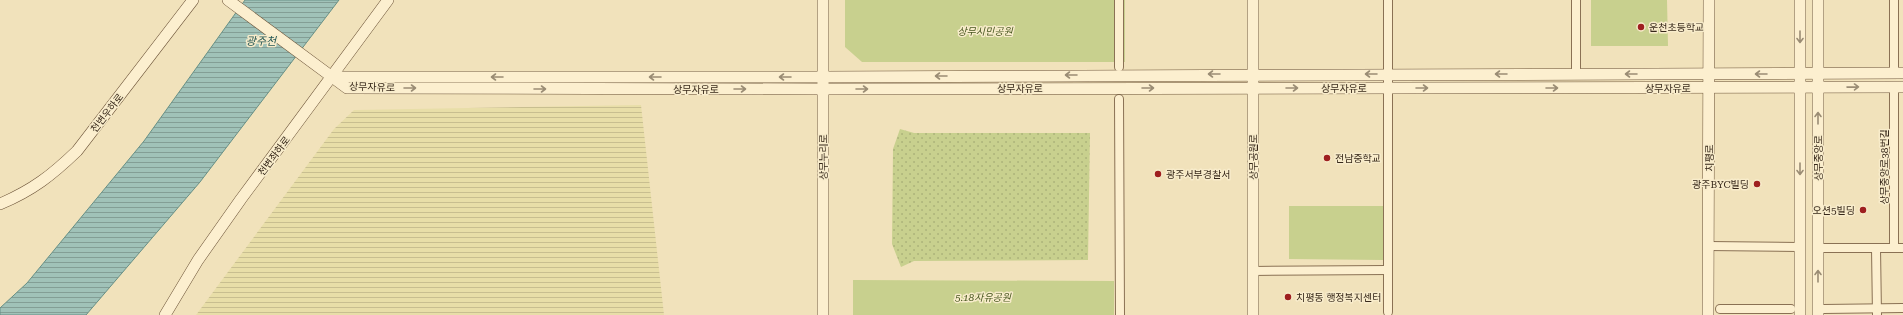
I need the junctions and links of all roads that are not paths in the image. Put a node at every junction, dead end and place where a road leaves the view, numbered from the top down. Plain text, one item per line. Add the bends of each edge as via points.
1 (193, 0) edge
2 (228, 0) edge
3 (388, 0) edge
4 (823, 0) edge
5 (1119, 0) edge
6 (1253, 0) edge
7 (1388, 0) edge
8 (1576, 0) edge
9 (1709, 0) edge
10 (1800, 0) edge
11 (1818, 0) edge
12 (1894, 0) edge
13 (1119, 67) dead end
14 (1576, 73) junction
15 (1898, 73) edge
16 (1253, 74) junction
17 (1389, 74) junction
18 (1709, 74) junction
19 (1800, 74) junction
20 (1818, 74) junction
21 (333, 77) junction
22 (824, 77) junction
23 (1898, 87) edge
24 (1253, 88) junction
25 (1389, 88) junction
26 (1709, 88) junction
27 (1800, 88) junction
28 (1818, 88) junction
29 (823, 89) junction
30 (1119, 99) dead end
31 (0, 204) edge
32 (1708, 246) junction
33 (1800, 247) junction
34 (1818, 248) junction
35 (1876, 248) junction
36 (1894, 248) junction
37 (1903, 248) edge
38 (1388, 270) junction
39 (1252, 271) junction
40 (1903, 308) edge
41 (1720, 309) dead end
42 (1877, 311) edge
43 (1388, 312) dead end
44 (1796, 312) edge
45 (1820, 312) edge
46 (165, 315) edge
47 (823, 315) edge
48 (1120, 315) edge
49 (1253, 315) edge
50 (1708, 315) edge

1 - 31 street, 천변우하로 via 77,151 35,188
2 - 21 street
3 - 21 street, 천변좌하로
4 - 22 street, 상무누리로
5 - 13 street
6 - 16 street, 상무공원로
7 - 17 street
8 - 14 street
9 - 18 street, 치평로
10 -> 19 street, 상무중앙로
11 - 20 street, 상무중앙로
12 - 15 street, 상무자유로
14 -> 17 street, 상무자유로
18 -> 14 street, 상무자유로
15 - 20 street, 상무자유로
17 -> 16 street, 상무자유로
16 -> 22 street, 상무자유로
16 - 24 street, 상무공원로
17 - 25 street
19 -> 18 street, 상무자유로
18 - 26 street, 치평로
19 - 20 street, 상무자유로
19 - 27 street, 상무중앙로
20 - 28 street, 상무중앙로
22 -> 21 street, 상무자유로
21 -> 29 street, 상무자유로 via 347,88
21 - 46 street, 천변좌하로 via 219,230
22 - 29 street, 상무누리로
28 -> 23 street, 상무자유로
23 - 36 street, 상무중앙로38번길
24 -> 25 street, 상무자유로
29 -> 24 street, 상무자유로
24 - 39 street, 상무공원로
25 -> 26 street, 상무자유로
25 - 38 street
26 - 27 street, 상무자유로
26 - 32 street, 치평로
27 - 28 street, 상무자유로
27 -> 33 street, 상무중앙로
34 -> 28 street, 상무중앙로
29 - 47 street, 상무누리로
30 - 48 street
32 - 33 street
32 - 50 street, 치평로
33 - 44 street, 상무중앙로
34 - 35 street
45 -> 34 street, 상무중앙로
35 - 36 street
35 - 42 street
36 - 37 street
38 - 39 street
38 - 43 street
39 - 49 street, 상무공원로
40 - 42 street
41 - 44 street
42 - 45 street

